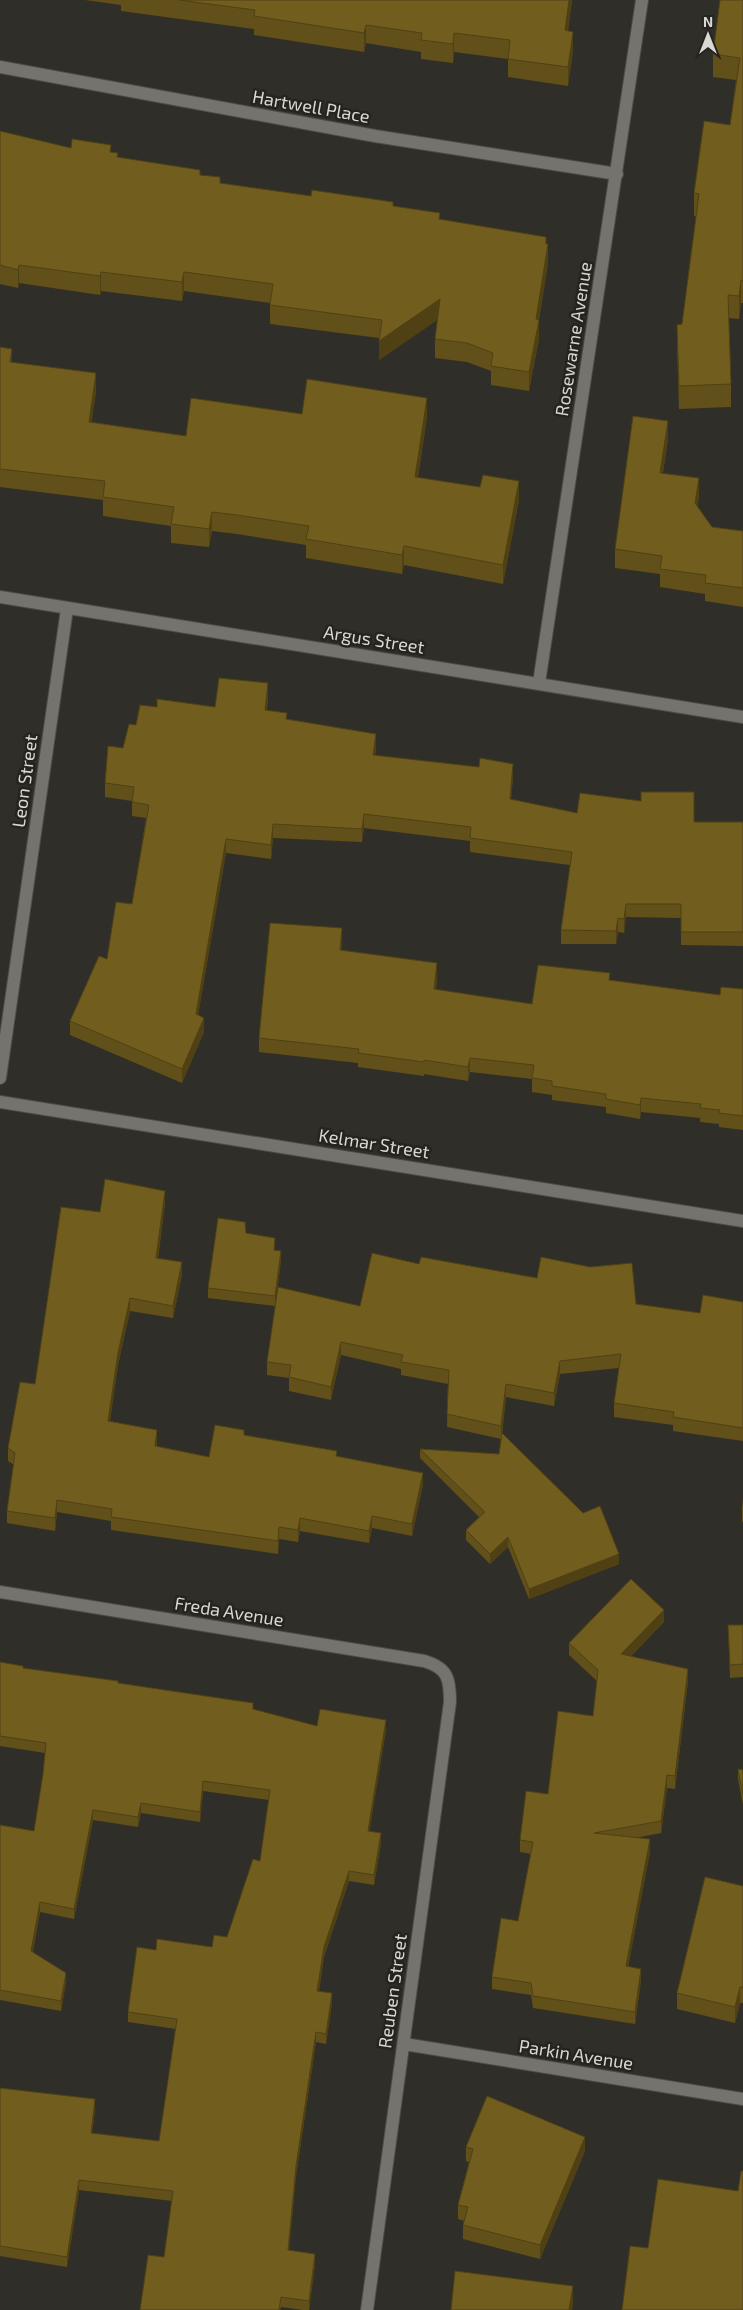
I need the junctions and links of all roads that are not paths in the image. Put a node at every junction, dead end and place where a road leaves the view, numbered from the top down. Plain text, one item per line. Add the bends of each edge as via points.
1 (642, 0) edge
2 (0, 67) edge
3 (617, 174) junction
4 (0, 597) edge
5 (67, 609) junction
6 (539, 683) junction
7 (743, 717) edge
8 (0, 1078) edge
9 (0, 1102) edge
10 (743, 1221) edge
11 (0, 1592) edge
12 (447, 1676) joint
13 (404, 2044) junction
14 (743, 2099) edge
15 (367, 2310) edge

1 - 3 street, Rosewarne Avenue
2 - 3 street, Hartwell Place via 365,134
3 - 6 street, Rosewarne Avenue
4 - 5 street, Argus Street
5 - 6 street, Argus Street
5 - 8 street, Leon Street
6 - 7 street, Argus Street
9 - 10 street, Kelmar Street
11 - 12 street, Freda Avenue via 424,1661 436,1665
12 - 13 street, Reuben Street via 450,1702
13 - 14 street, Parkin Avenue
13 - 15 street, Reuben Street

